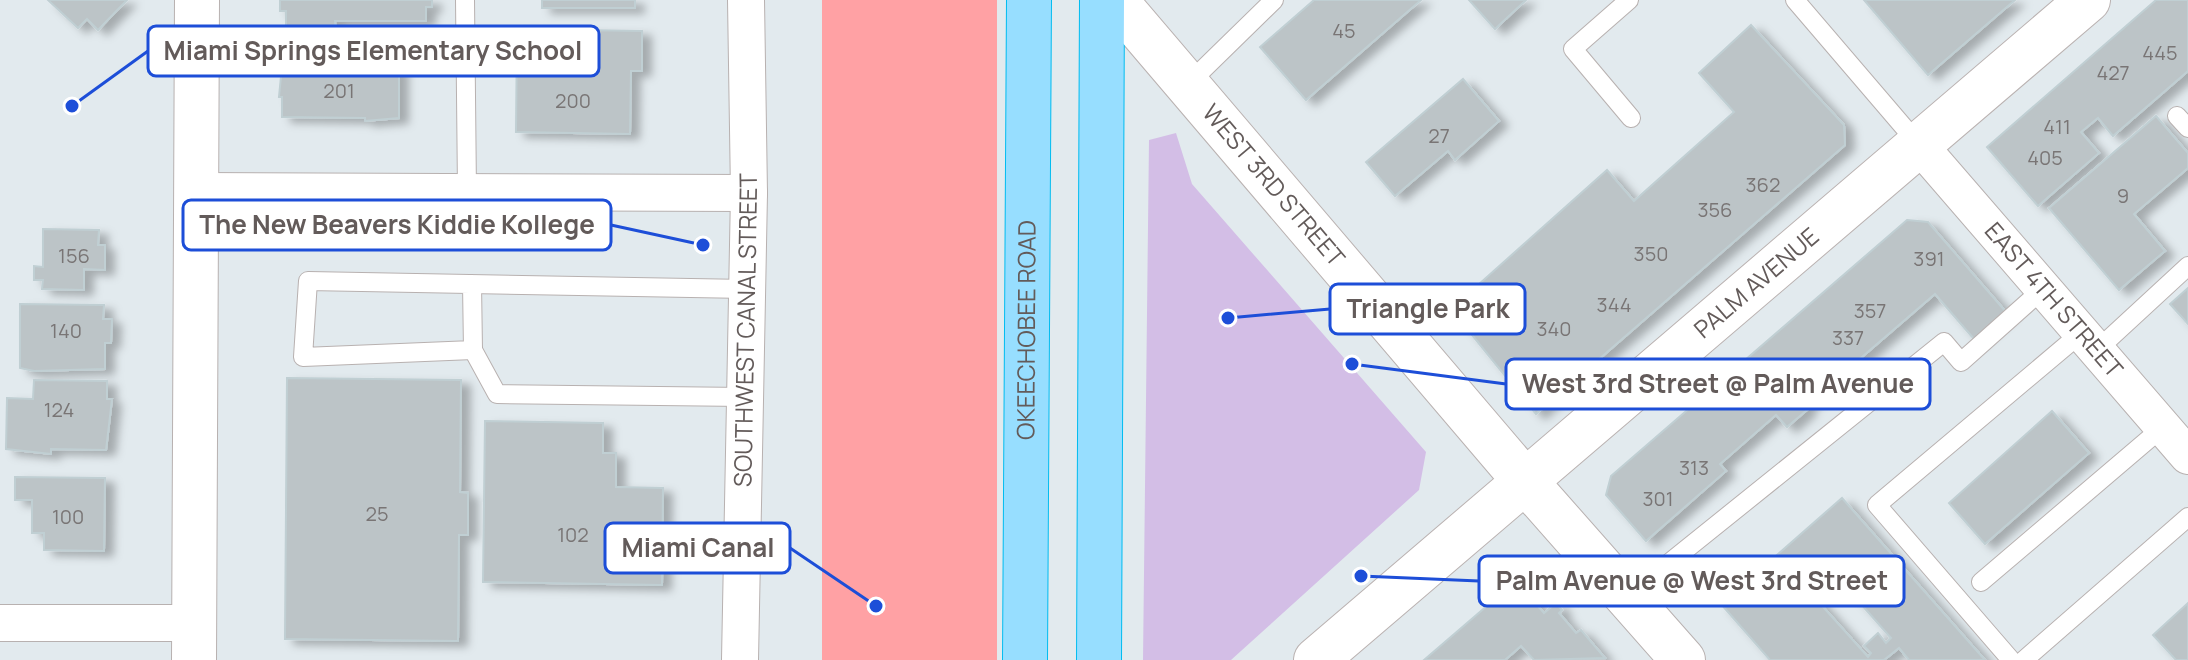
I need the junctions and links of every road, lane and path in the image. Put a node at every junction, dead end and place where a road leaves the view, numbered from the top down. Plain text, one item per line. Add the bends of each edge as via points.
1 (197, 0) edge
2 (465, 0) edge
3 (746, 0) edge
4 (1029, 0) edge
5 (1102, 0) edge
6 (1115, 0) edge
7 (1274, 0) edge
8 (1629, 0) edge
9 (1795, 0) edge
10 (2088, 0) edge
11 (1187, 85) junction
12 (1631, 118) dead end
13 (1920, 146) junction
14 (198, 191) junction
15 (467, 191) junction
16 (749, 193) junction
17 (2188, 266) edge
18 (472, 284) junction
19 (747, 289) junction
20 (2043, 289) junction
21 (2088, 342) junction
22 (473, 350) junction
23 (745, 397) junction
24 (2163, 427) junction
25 (2188, 456) edge
26 (1525, 481) junction
27 (2188, 517) edge
28 (1981, 582) dead end
29 (1627, 597) junction
30 (0, 623) edge
31 (194, 641) edge
32 (740, 660) edge
33 (1025, 660) edge
34 (1099, 660) edge
35 (1316, 660) edge
36 (1683, 660) edge
37 (2011, 660) edge
38 (2024, 660) edge

1 - 14 main road
2 - 15 lane
3 - 16 street, SOUTHWEST CANAL STREET
4 - 33 highway, OKEECHOBEE ROAD
5 - 34 highway
6 - 11 main road, WEST 3RD STREET
7 - 11 lane
8 - 12 lane via 1573,49
9 - 13 lane
10 - 13 main road, PALM AVENUE
11 - 26 main road, WEST 3RD STREET
13 - 20 street, EAST 4TH STREET
13 - 26 main road, PALM AVENUE
14 - 15 street
14 - 31 main road
15 - 16 street
16 - 19 street, SOUTHWEST CANAL STREET
17 - 21 lane
18 - 19 lane
18 - 22 lane
18 - 22 lane via 308,281 303,357
19 - 23 street, SOUTHWEST CANAL STREET
20 - 21 street, EAST 4TH STREET
20 - 29 lane via 1961,362 1944,342
21 - 24 street, EAST 4TH STREET
21 - 37 lane via 1877,505
22 - 23 lane via 497,394
23 - 32 street, SOUTHWEST CANAL STREET
24 - 25 street, EAST 4TH STREET
24 - 28 lane
26 - 29 main road, WEST 3RD STREET
26 - 35 main road, PALM AVENUE
27 - 38 lane
29 - 36 main road, WEST 3RD STREET
30 - 31 street

